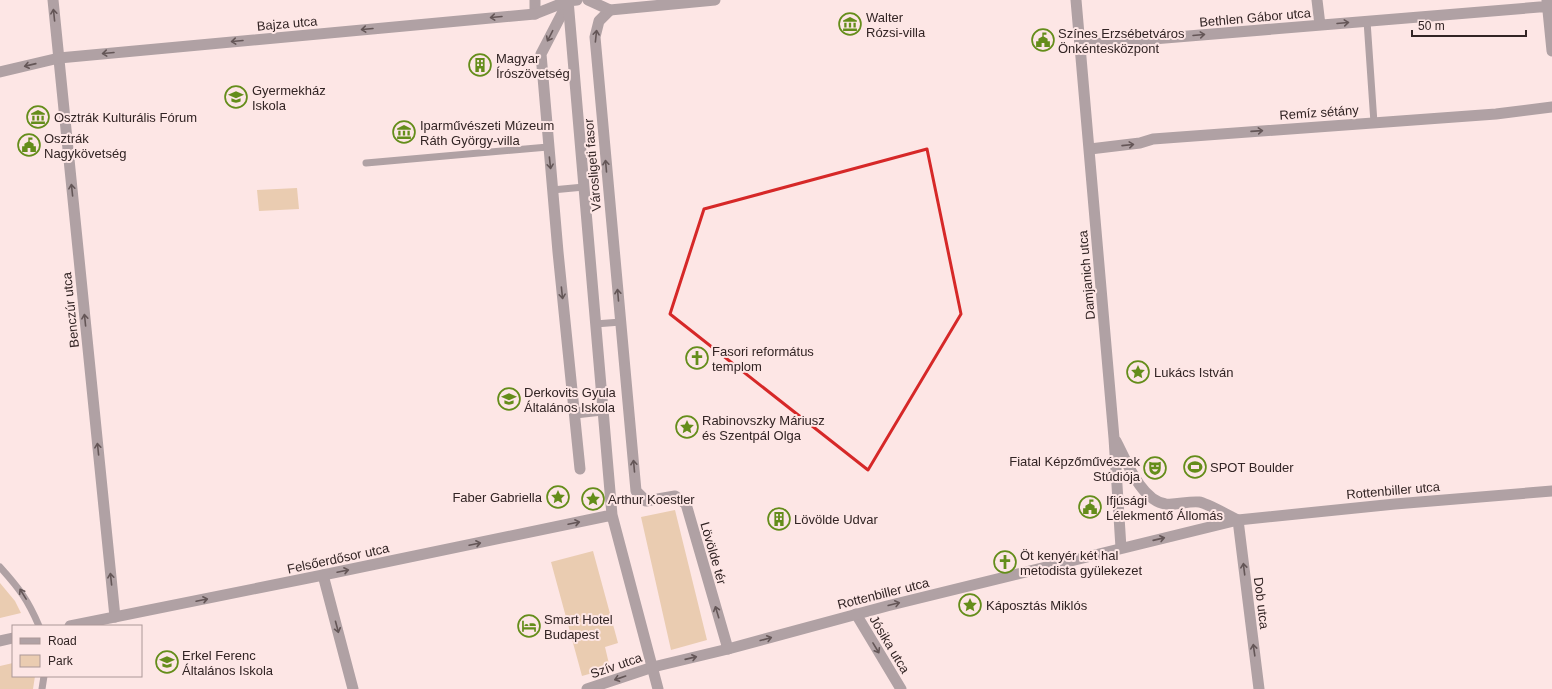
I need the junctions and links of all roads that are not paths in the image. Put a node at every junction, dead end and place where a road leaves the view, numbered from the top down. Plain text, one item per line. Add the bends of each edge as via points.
1 (53, 0) edge
2 (534, 0) edge
3 (570, 0) edge
4 (588, 0) edge
5 (715, 0) edge
6 (1076, 0) edge
7 (1317, 0) edge
8 (1549, 4) edge
9 (610, 10) junction
10 (535, 14) junction
11 (1367, 21) junction
12 (1320, 25) junction
13 (1080, 45) junction
14 (1552, 51) edge
15 (59, 58) junction
16 (0, 72) edge
17 (1552, 107) edge
18 (1374, 123) junction
19 (548, 146) junction
20 (1090, 149) junction
21 (366, 163) dead end
22 (584, 187) junction
23 (552, 190) junction
24 (621, 322) junction
25 (595, 324) junction
26 (602, 410) junction
27 (575, 413) junction
28 (1114, 438) junction
29 (580, 469) dead end
30 (1552, 491) edge
31 (646, 501) joint
32 (612, 515) junction
33 (1238, 520) junction
34 (1121, 548) junction
35 (0, 567) edge
36 (323, 576) junction
37 (856, 614) junction
38 (115, 617) junction
39 (39, 625) edge
40 (75, 625) edge
41 (12, 638) edge
42 (0, 641) edge
43 (728, 649) junction
44 (653, 667) junction
45 (44, 677) edge
46 (42, 689) edge
47 (354, 689) edge
48 (587, 689) edge
49 (658, 689) edge
50 (901, 689) edge
51 (1259, 689) edge

15 -> 1 street, Benczúr utca
2 - 10 street
3 - 10 street, Bajza utca
3 -> 19 street via 541,54
3 - 22 street, Városligeti fasor
4 - 9 street
5 - 9 street
6 - 13 street, Damjanich utca
7 - 12 street
8 - 11 street, Bethlen Gábor utca
8 - 14 street
24 -> 9 street, Városligeti fasor via 594,37 599,21
10 -> 15 street, Bajza utca
12 -> 11 street, Bethlen Gábor utca
11 - 18 lane
13 -> 12 street, Bethlen Gábor utca
13 - 20 street, Damjanich utca
15 -> 16 street, Bajza utca
38 -> 15 street, Benczúr utca
17 - 18 street, Remíz sétány
20 -> 18 street, Remíz sétány via 1140,144 1153,139
19 - 21 lane
19 -> 23 street
20 - 28 street, Damjanich utca
22 - 23 lane, Városligeti fasor
22 - 25 street, Városligeti fasor
23 -> 27 street
24 - 25 lane
31 -> 24 street, Városligeti fasor via 636,491
25 - 26 street, Városligeti fasor
26 - 27 street
26 - 32 street, Városligeti fasor
27 - 29 street
28 - 33 street via 1139,485 1150,496 1163,504 1200,502
28 - 34 street, Damjanich utca
30 - 33 street, Rottenbiller utca
43 -> 31 street, Lövölde tér via 686,504 675,496
36 -> 32 street, Felsőerdősor utca
32 - 44 street
34 -> 33 street, Rottenbiller utca
51 -> 33 street, Dob utca
37 -> 34 street, Rottenbiller utca
39 -> 35 lane via 18,586
38 -> 36 street, Felsőerdősor utca
36 -> 47 street
43 -> 37 street, Rottenbiller utca
37 -> 50 street, Jósika utca
38 - 40 street, Felsőerdősor utca
41 - 42 street
44 -> 43 street, Rottenbiller utca
44 -> 48 street, Szív utca
44 - 49 street
45 - 46 lane

